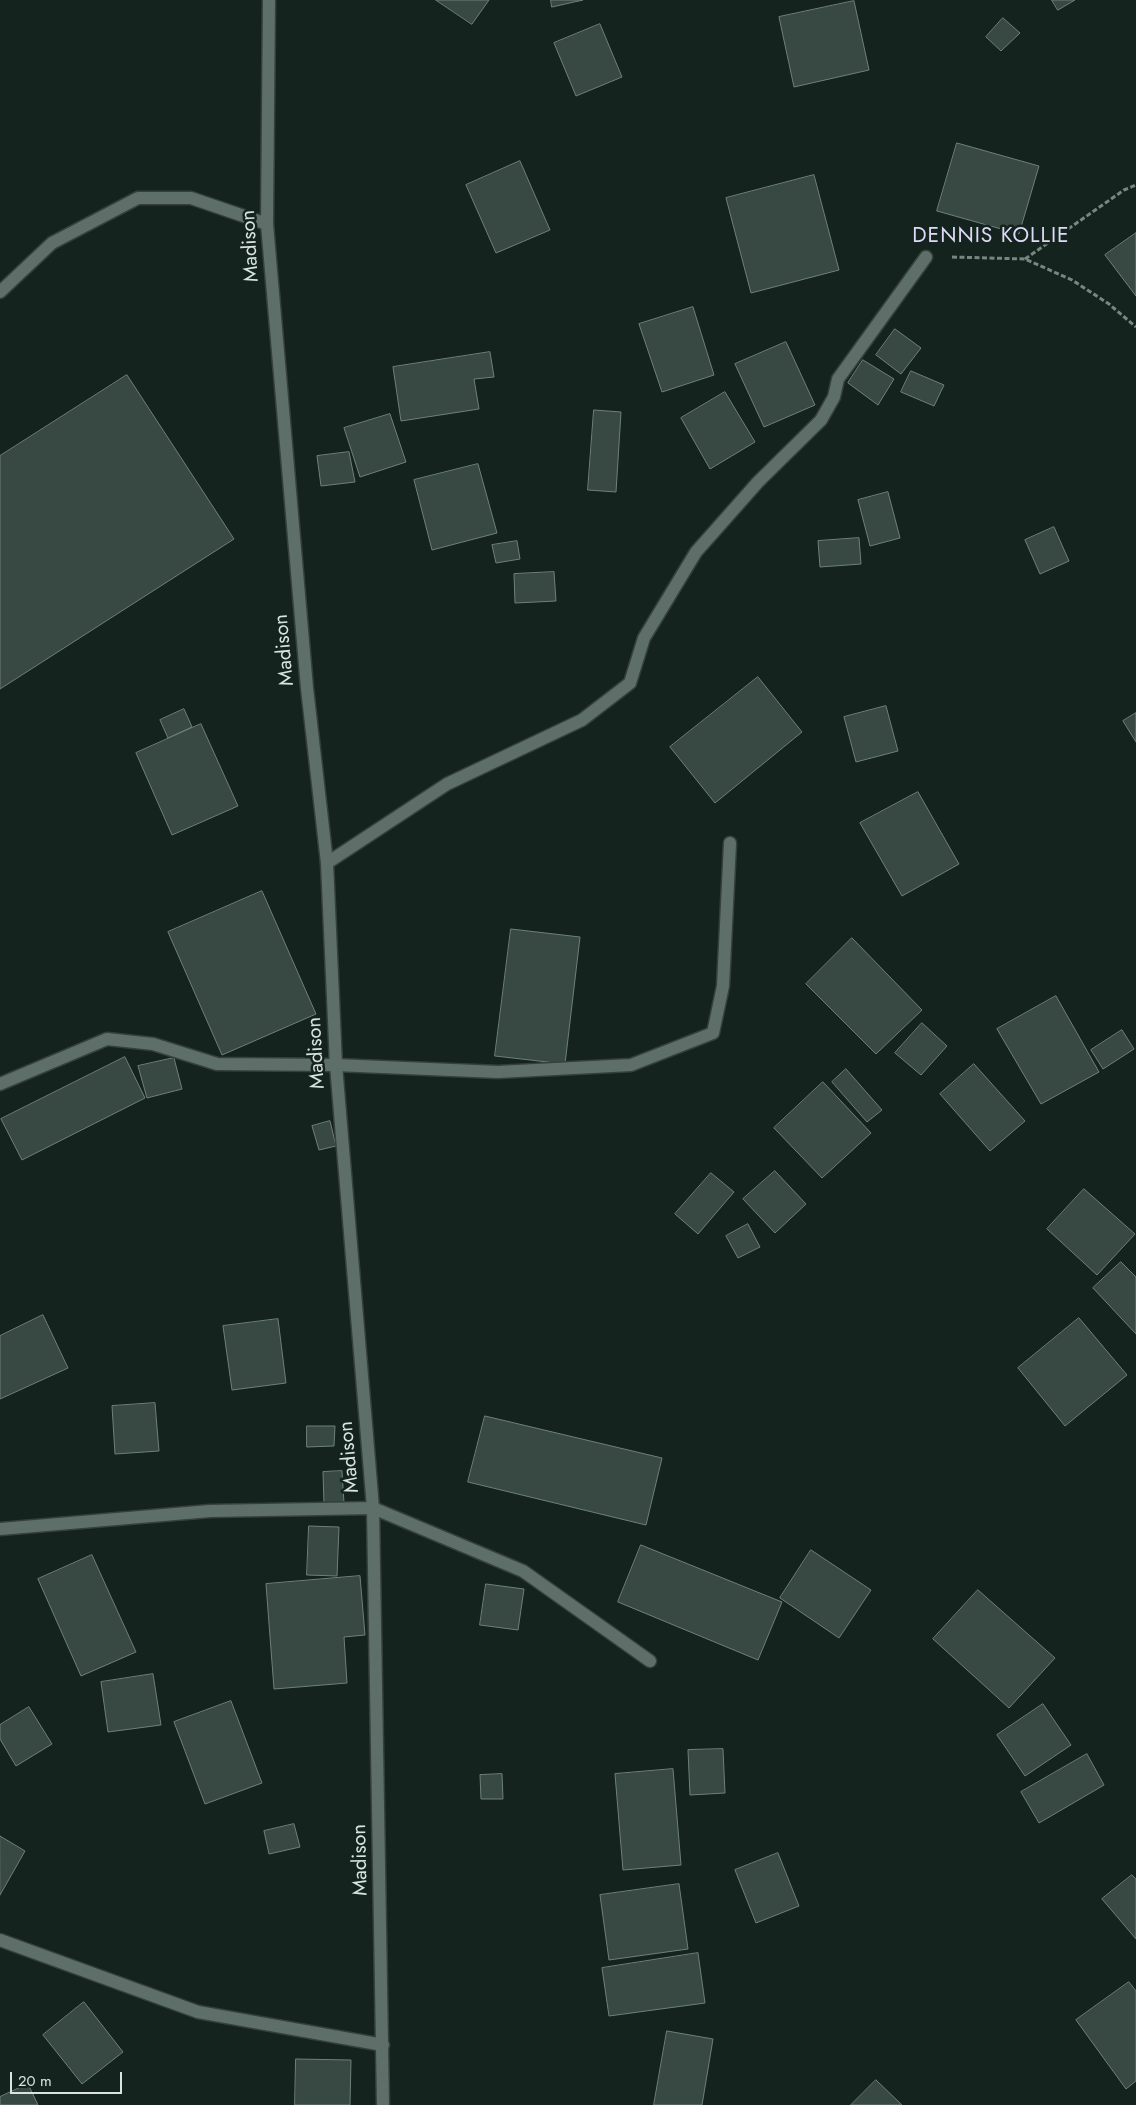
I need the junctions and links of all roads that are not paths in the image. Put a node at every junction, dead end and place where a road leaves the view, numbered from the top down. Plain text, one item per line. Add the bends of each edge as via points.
1 (269, 0) edge
2 (267, 224) junction
3 (926, 257) road end
4 (0, 292) edge
5 (730, 843) dead end
6 (327, 863) junction
7 (336, 1065) junction
8 (0, 1084) edge
9 (373, 1508) junction
10 (0, 1529) edge
11 (650, 1661) dead end
12 (0, 1940) edge
13 (383, 2045) junction
14 (382, 2105) edge

1 - 2 street, Madison
2 - 4 street via 190,198 138,198 52,243
2 - 6 street, Madison via 307,688
3 - 6 street via 838,379 834,397 821,420 758,482 696,552 644,638 630,683 582,720 447,784
5 - 7 street via 723,986 713,1033 631,1065 498,1072
6 - 7 street, Madison
7 - 8 street via 217,1064 153,1044 107,1039
7 - 9 street, Madison
9 - 10 street via 210,1511
9 - 11 street via 523,1571
9 - 13 street, Madison
12 - 13 street via 198,2012
13 - 14 street, Madison

